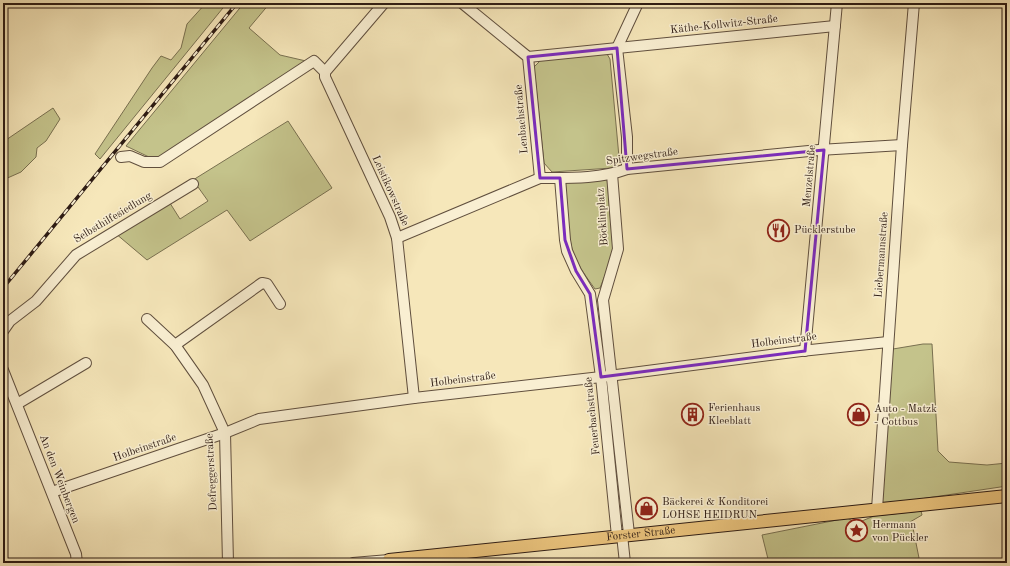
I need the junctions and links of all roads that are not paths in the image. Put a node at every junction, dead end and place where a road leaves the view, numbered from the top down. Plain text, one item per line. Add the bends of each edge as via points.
1 (384, 3) edge
2 (462, 3) edge
3 (638, 3) edge
4 (837, 3) edge
5 (914, 3) edge
6 (835, 26) junction
7 (617, 48) junction
8 (528, 57) junction
9 (325, 72) junction
10 (902, 145) junction
11 (824, 150) junction
12 (121, 158) dead end
13 (627, 170) junction
14 (612, 174) junction
15 (540, 178) junction
16 (560, 178) junction
17 (193, 184) dead end
18 (398, 238) junction
19 (280, 304) dead end
20 (147, 319) dead end
21 (3, 331) edge
22 (888, 342) junction
23 (175, 344) junction
24 (805, 351) junction
25 (86, 363) dead end
26 (3, 370) edge
27 (612, 375) junction
28 (601, 377) junction
29 (414, 398) junction
30 (17, 404) junction
31 (225, 434) junction
32 (52, 492) junction
33 (1007, 496) edge
34 (877, 509) junction
35 (623, 535) junction
36 (389, 561) edge
37 (77, 563) edge
38 (228, 563) edge
39 (353, 563) edge
40 (626, 563) edge

1 - 9 street
2 - 8 street
3 - 7 street
4 - 6 street, Menzelstraße
5 - 10 street, Liebermannstraße
6 - 7 street, Käthe-Kollwitz-Straße
6 - 11 street, Menzelstraße
7 - 8 street
7 - 13 street via 627,137
8 - 15 street, Lenbachstraße
9 - 12 street via 314,61 160,162 144,162 130,156
9 - 18 street, Leistikowstraße via 325,77
10 - 11 street, Spitzwegstraße
10 - 22 street, Liebermannstraße
11 - 13 street, Spitzwegstraße
11 - 24 street, Menzelstraße
13 - 14 street, Spitzwegstraße
14 - 16 street, Spitzwegstraße
14 - 27 street, Böcklinplatz via 618,249 604,300
15 - 16 street, Spitzwegstraße
15 - 18 street, Spitzwegstraße
16 - 28 street, Feuerbachstraße via 567,251 590,294
17 - 21 street, Selbsthilfesiedlung via 76,255 36,301 10,321
18 - 29 street, Leistikowstraße
19 - 23 street via 267,284 262,283
20 - 23 street, Defreggerstraße
22 - 24 street, Holbeinstraße
22 - 34 street, Liebermannstraße
23 - 31 street, Defreggerstraße via 203,385
24 - 27 street, Holbeinstraße
25 - 30 street
26 - 30 street, An den Weinbergen
27 - 28 street, Holbeinstraße
27 - 35 street, Feuerbachstraße
28 - 29 street, Holbeinstraße
28 - 35 street, Feuerbachstraße
29 - 31 street, Holbeinstraße via 259,419
30 - 32 street, An den Weinbergen
31 - 32 street, Holbeinstraße
31 - 38 street, Defreggerstraße
32 - 37 street, An den Weinbergen via 76,554
33 - 34 main road, Forster Straße
34 - 35 main road, Forster Straße
35 - 36 main road, Forster Straße
35 - 40 street, Feuerbachstraße
36 - 39 street, Forster Straße

